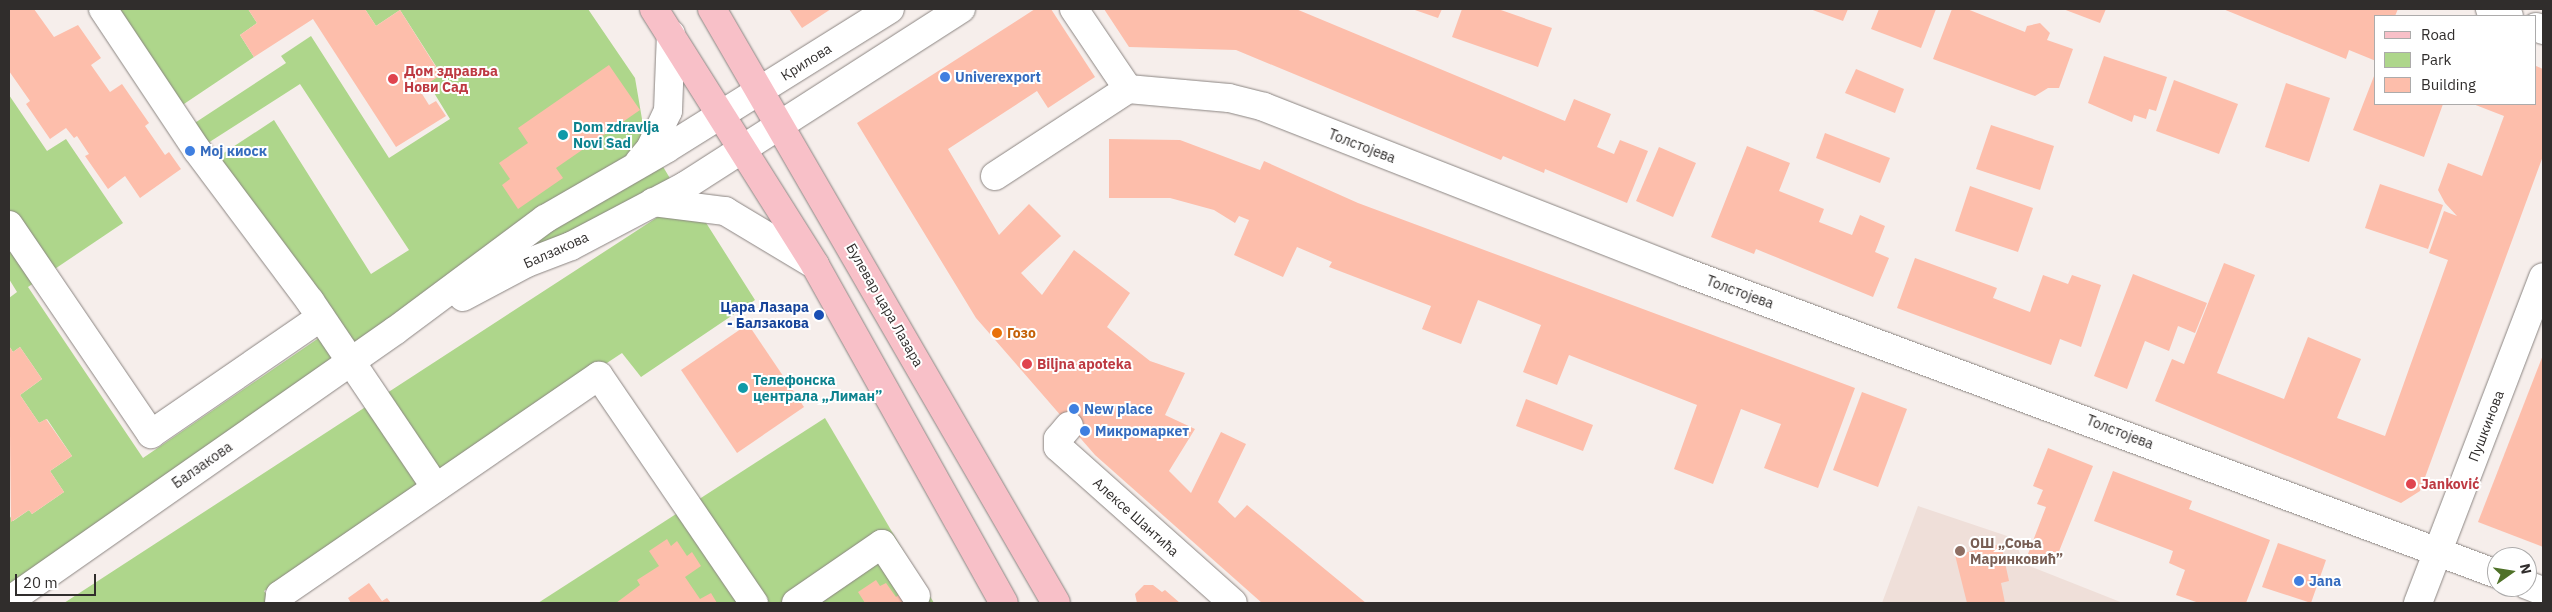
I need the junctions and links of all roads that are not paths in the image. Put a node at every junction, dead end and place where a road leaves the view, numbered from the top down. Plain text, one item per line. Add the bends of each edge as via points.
1 (103, 9) edge
2 (654, 9) edge
3 (712, 9) edge
4 (890, 9) edge
5 (961, 9) edge
6 (1074, 9) edge
7 (2490, 9) edge
8 (2506, 15) edge
9 (671, 34) junction
10 (1128, 89) junction
11 (760, 91) junction
12 (721, 115) junction
13 (780, 125) junction
14 (666, 149) joint
15 (743, 149) junction
16 (632, 170) junction
17 (995, 176) dead end
18 (652, 202) junction
19 (9, 225) edge
20 (815, 265) junction
21 (2543, 277) edge
22 (321, 317) junction
23 (396, 330) junction
24 (350, 361) junction
25 (1069, 426) dead end
26 (436, 488) junction
27 (2438, 552) junction
28 (2487, 570) edge
29 (916, 596) dead end
30 (9, 601) edge
31 (279, 603) edge
32 (754, 603) edge
33 (796, 603) edge
34 (1004, 603) edge
35 (1056, 603) edge
36 (1233, 603) edge
37 (2418, 603) edge

1 - 22 street via 197,150
2 - 9 main road
3 - 11 main road, Булевар цара Лазара
4 - 11 street, Крилова
5 - 13 street
6 - 10 street
7 - 8 street
9 - 12 main road
9 - 16 street via 668,111 650,150
10 - 17 street
10 - 27 street, Толстојева via 1229,98 1264,108 1685,272
11 - 12 street, Крилова
11 - 13 main road, Булевар цара Лазара
12 - 14 street, Крилова
12 - 15 main road
13 - 15 street
13 - 35 main road, Булевар цара Лазара
14 - 16 street, Балзакова
15 - 18 street, Балзакова via 689,184
15 - 20 main road
16 - 23 street, Балзакова via 546,219
18 - 20 street via 726,211
18 - 23 street, Балзакова via 571,246 527,263
19 - 22 street via 152,434
20 - 34 main road
21 - 27 street, Пушкинова
22 - 24 street
23 - 24 street, Балзакова
24 - 26 street
24 - 30 street, Балзакова
25 - 36 street, Алексе Шантића via 1058,440 1058,447
26 - 31 street via 280,595
26 - 32 street via 599,376
27 - 28 street, Толстојева
27 - 37 street, Пушкинова
29 - 33 street via 882,544

